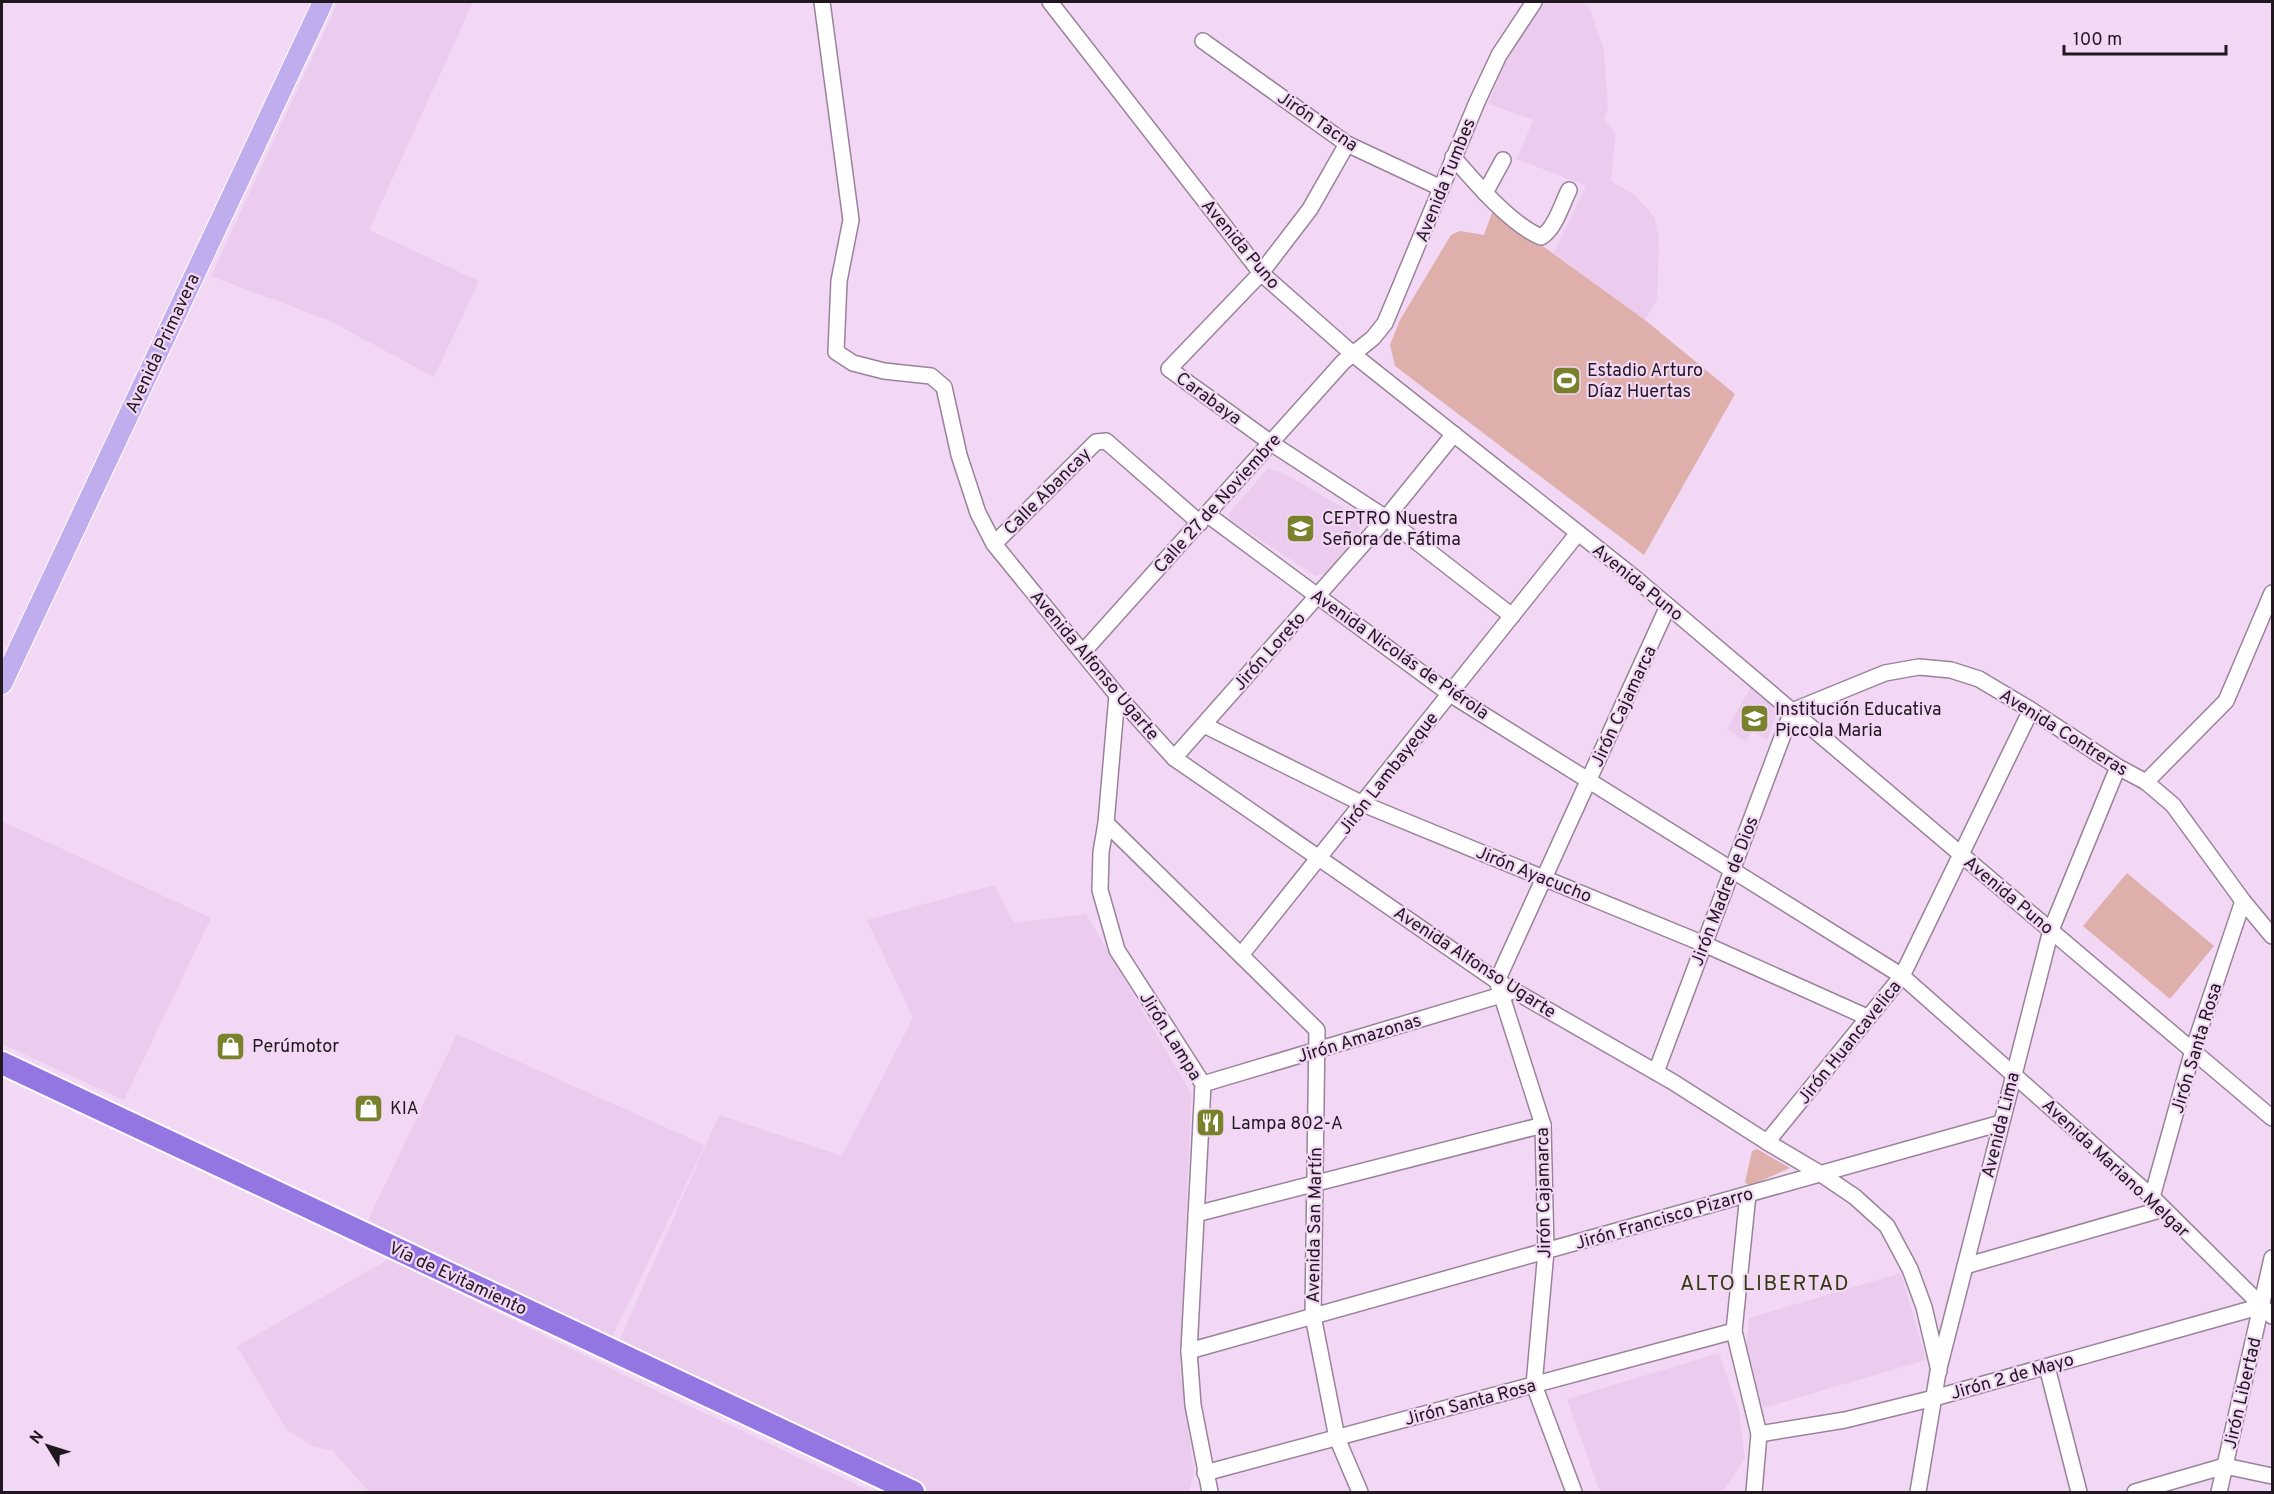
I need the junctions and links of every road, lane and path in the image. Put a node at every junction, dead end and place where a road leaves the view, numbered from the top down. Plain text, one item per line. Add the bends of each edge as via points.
1 (323, 2) edge
2 (822, 2) edge
3 (1050, 2) edge
4 (1534, 2) edge
5 (1203, 41) dead end
6 (1347, 144) junction
7 (1453, 157) junction
8 (1503, 160) dead end
9 (1442, 188) junction
10 (1569, 190) dead end
11 (1485, 193) junction
12 (1261, 273) junction
13 (1354, 355) junction
14 (1454, 434) junction
15 (1101, 440) joint
16 (1271, 443) junction
17 (1386, 518) junction
18 (1204, 519) junction
19 (1578, 532) junction
20 (994, 544) junction
21 (2272, 593) edge
22 (1318, 596) junction
23 (1668, 606) junction
24 (1512, 616) junction
25 (1083, 652) junction
26 (2, 684) edge
27 (1450, 694) junction
28 (1117, 695) junction
29 (2031, 710) junction
30 (1792, 711) junction
31 (1204, 725) junction
32 (1174, 758) junction
33 (2118, 767) junction
34 (1589, 780) junction
35 (2146, 782) junction
36 (1363, 804) junction
37 (1106, 823) junction
38 (1960, 853) junction
39 (1320, 860) junction
40 (1732, 868) junction
41 (1544, 878) junction
42 (2243, 901) junction
43 (2051, 930) junction
44 (2272, 936) edge
45 (1704, 944) junction
46 (1241, 956) junction
47 (1902, 976) junction
48 (1498, 988) junction
49 (1868, 1017) junction
50 (2193, 1050) junction
51 (1317, 1051) junction
52 (2, 1063) edge
53 (1656, 1072) junction
54 (2013, 1074) junction
55 (1203, 1084) junction
56 (2272, 1118) edge
57 (2001, 1123) junction
58 (1543, 1125) junction
59 (1767, 1142) junction
60 (1821, 1174) junction
61 (1315, 1184) junction
62 (1748, 1194) junction
63 (2157, 1203) junction
64 (1196, 1214) junction
65 (1546, 1251) junction
66 (2272, 1258) edge
67 (1965, 1266) junction
68 (2267, 1311) edge
69 (1312, 1316) junction
70 (1734, 1332) junction
71 (1189, 1351) junction
72 (2046, 1367) junction
73 (1938, 1371) junction
74 (1534, 1385) junction
75 (1934, 1398) junction
76 (1759, 1434) junction
77 (1337, 1438) junction
78 (2225, 1466) junction
79 (1205, 1473) junction
80 (2272, 1476) edge
81 (914, 1492) edge
82 (1200, 1492) edge
83 (1210, 1492) edge
84 (1360, 1492) edge
85 (1573, 1492) edge
86 (1754, 1492) edge
87 (1918, 1492) edge
88 (2079, 1492) edge
89 (2135, 1492) edge
90 (2219, 1492) edge

1 - 26 main road, Avenida Primavera
2 - 20 street, Avenida Alfonso Ugarte via 851,220 838,281 836,352 853,363 884,371 931,376 944,387 959,455 978,513
3 - 12 street, Avenida Puno
4 - 7 street, Avenida Tumbes via 1499,54
5 - 6 street, Jirón Tacna
6 - 9 street, Jirón Tacna
6 - 12 street via 1310,209
7 - 9 street, Avenida Tumbes
7 - 11 street
8 - 11 street
9 - 13 street, Avenida Tumbes via 1386,323
10 - 11 street via 1541,237
12 - 13 street, Avenida Puno
12 - 16 street, Carabaya via 1169,369
13 - 14 street, Avenida Puno
13 - 16 street, Calle 27 de Noviembre
14 - 17 street, Jirón Loreto
14 - 19 street, Avenida Puno
15 - 18 street, Avenida Nicolás de Piérola
15 - 20 street, Calle Abancay
16 - 17 street, Carabaya
16 - 18 street, Calle 27 de Noviembre
17 - 22 street, Jirón Loreto
17 - 24 street, Carabaya
18 - 22 street, Avenida Nicolás de Piérola
18 - 25 street, Calle 27 de Noviembre
19 - 23 street, Avenida Puno
19 - 24 street, Jirón Lambayeque
20 - 25 street, Avenida Alfonso Ugarte
21 - 35 street via 2226,701
22 - 27 street, Avenida Nicolás de Piérola
22 - 31 street, Jirón Loreto
23 - 30 street, Avenida Puno
23 - 34 street, Jirón Cajamarca
24 - 27 street, Jirón Lambayeque
25 - 28 street, Avenida Alfonso Ugarte
27 - 34 street, Avenida Nicolás de Piérola
27 - 36 street, Jirón Lambayeque
28 - 32 street, Avenida Alfonso Ugarte
28 - 37 street, Jirón Lampa
29 - 30 street, Avenida Contreras via 1979,679 1951,670 1919,667 1885,673
29 - 33 street, Avenida Contreras
29 - 38 street, Jirón Huancavelica
30 - 38 street, Avenida Puno
30 - 40 street, Jirón Madre de Dios
31 - 32 street, Jirón Loreto
31 - 36 street, Jirón Ayacucho
32 - 39 street, Avenida Alfonso Ugarte
33 - 35 street, Avenida Contreras
33 - 43 street, Avenida Lima
34 - 40 street, Avenida Nicolás de Piérola
34 - 41 street, Jirón Cajamarca
35 - 42 street, Avenida Contreras via 2173,805
36 - 39 street, Jirón Lambayeque
36 - 41 street, Jirón Ayacucho
37 - 46 street, Avenida San Martín
37 - 55 street, Jirón Lampa via 1100,890 1117,950
38 - 43 street, Avenida Puno
38 - 47 street, Jirón Huancavelica
39 - 46 street, Jirón Lambayeque
39 - 48 street, Avenida Alfonso Ugarte
40 - 45 street, Jirón Madre de Dios
40 - 47 street, Avenida Nicolás de Piérola
41 - 45 street, Jirón Ayacucho
41 - 48 street, Jirón Cajamarca
42 - 44 street, Avenida Contreras
42 - 50 street, Jirón Santa Rosa
43 - 50 street, Avenida Puno
43 - 54 street, Avenida Lima
45 - 49 street, Jirón Ayacucho
45 - 53 street, Jirón Madre de Dios
46 - 51 street, Avenida San Martín via 1317,1030
47 - 49 street, Jirón Huancavelica
47 - 54 street, Avenida Mariano Melgar
48 - 51 street, Jirón Amazonas
48 - 53 street, Avenida Alfonso Ugarte via 1516,991
48 - 58 street, Jirón Cajamarca
49 - 59 street, Jirón Huancavelica
50 - 56 street, Avenida Puno
50 - 63 street, Jirón Santa Rosa
51 - 55 street, Jirón Amazonas
51 - 61 street, Avenida San Martín
52 - 81 highway, Vía de Evitamiento
53 - 59 street, Avenida Alfonso Ugarte
54 - 57 street, Avenida Lima
54 - 63 street, Avenida Mariano Melgar
55 - 64 street, Jirón Lampa
57 - 60 street, Jirón Francisco Pizarro
57 - 67 street, Avenida Lima
58 - 61 street
58 - 65 street, Jirón Cajamarca
59 - 60 street, Avenida Alfonso Ugarte
60 - 62 street, Jirón Francisco Pizarro
60 - 73 street, Avenida Alfonso Ugarte via 1887,1226 1910,1269 1924,1307
61 - 64 street
61 - 69 street, Avenida San Martín
62 - 65 street, Jirón Francisco Pizarro
62 - 70 street
63 - 67 street
63 - 68 street, Avenida Mariano Melgar
64 - 71 street, Jirón Lampa
65 - 69 street, Jirón Francisco Pizarro
65 - 74 street, Jirón Cajamarca
66 - 68 street, Jirón Libertad
67 - 73 street, Avenida Lima
68 - 72 street, Jirón 2 de Mayo
68 - 78 street, Jirón Libertad
69 - 71 street, Jirón Francisco Pizarro
69 - 77 street, Avenida San Martín
70 - 74 street, Jirón Santa Rosa
70 - 76 street
71 - 79 street, Jirón Lampa
72 - 75 street, Jirón 2 de Mayo
72 - 88 street
73 - 75 street, Avenida Lima
74 - 77 street, Jirón Santa Rosa
74 - 85 street, Jirón Cajamarca
75 - 76 street, Jirón 2 de Mayo via 1845,1420
75 - 87 street, Avenida Lima
76 - 86 street
77 - 79 street, Jirón Santa Rosa
77 - 84 street, Avenida San Martín
78 - 80 street
78 - 89 street
78 - 90 street, Jirón Libertad
79 - 82 street
79 - 83 street, Jirón Lampa

